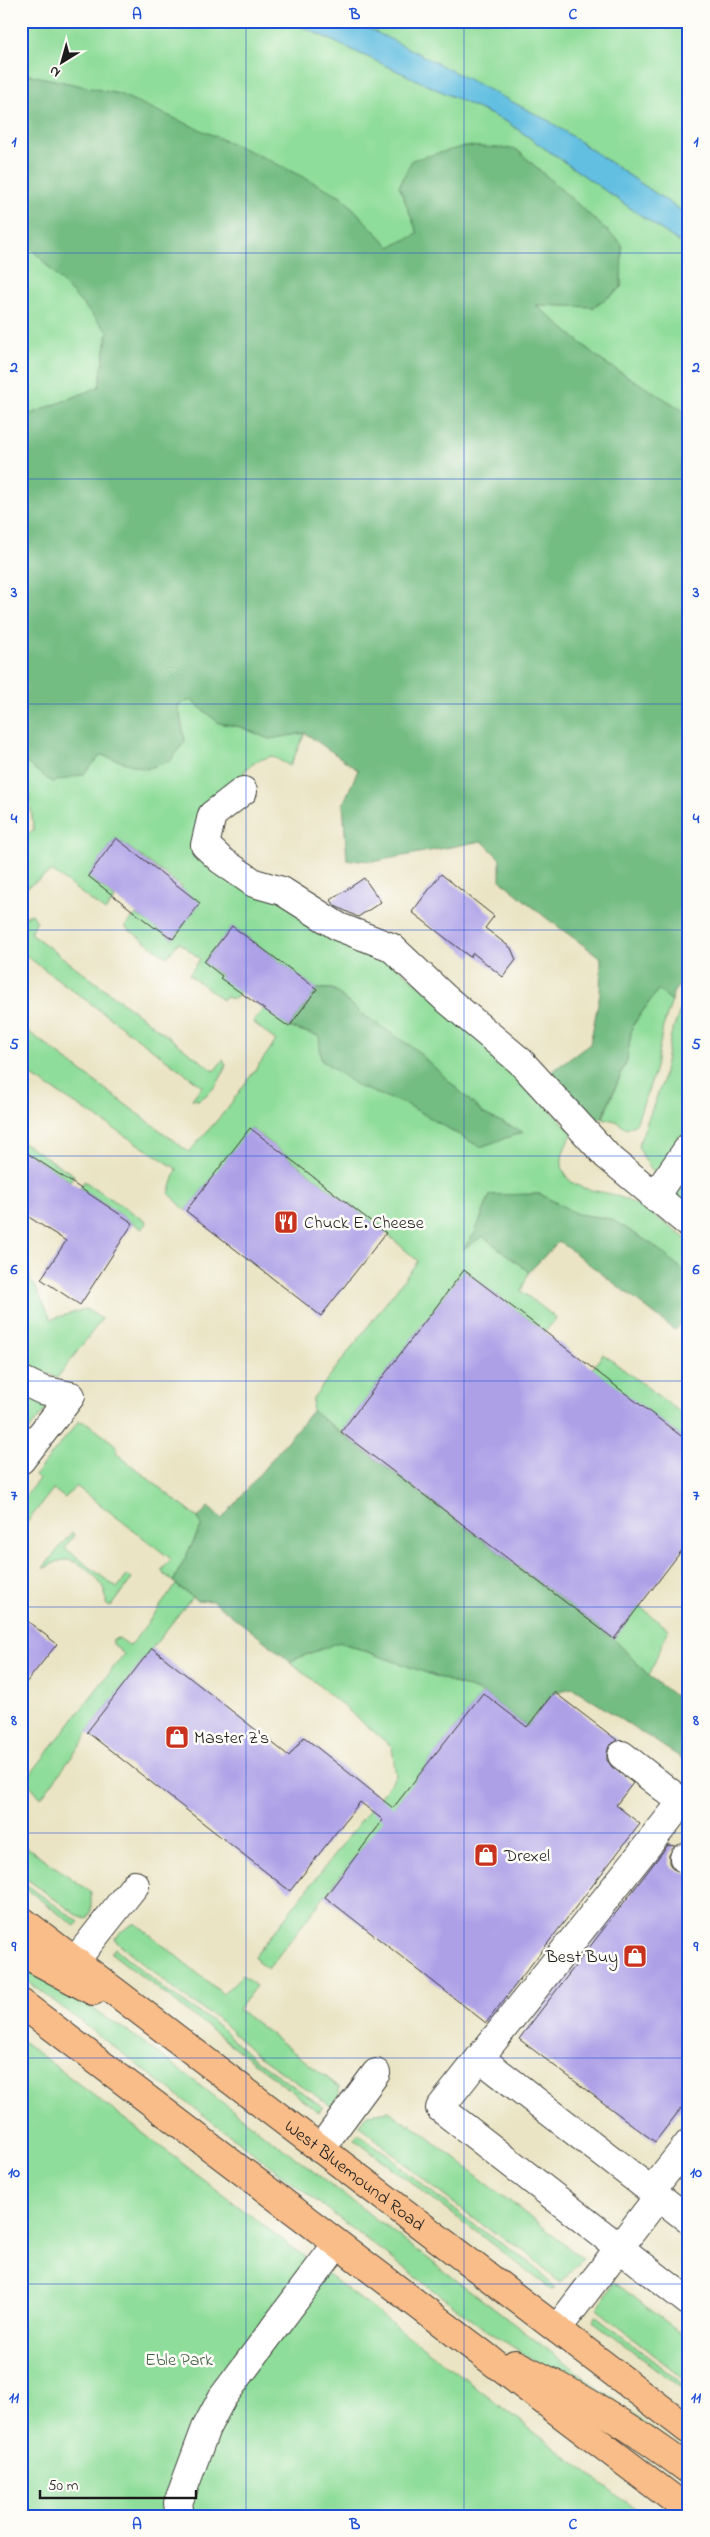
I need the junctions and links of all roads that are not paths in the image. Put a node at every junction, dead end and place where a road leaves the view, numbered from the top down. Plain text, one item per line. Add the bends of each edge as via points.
1 (243, 791) dead end
2 (689, 1147) edge
3 (654, 1197) junction
4 (689, 1224) edge
5 (21, 1380) edge
6 (21, 1460) edge
7 (622, 1755) dead end
8 (685, 1805) edge
9 (135, 1885) dead end
10 (21, 1920) edge
11 (21, 1952) edge
12 (75, 1961) junction
13 (21, 2003) edge
14 (152, 2021) junction
15 (480, 2058) junction
16 (376, 2073) dead end
17 (689, 2143) edge
18 (320, 2149) junction
19 (655, 2194) junction
20 (689, 2220) edge
21 (337, 2244) junction
22 (619, 2248) junction
23 (689, 2302) edge
24 (557, 2329) junction
25 (464, 2339) junction
26 (689, 2430) edge
27 (689, 2470) edge
28 (689, 2511) edge
29 (180, 2516) edge

1 - 3 street via 212,815 205,845 254,883 282,891 340,927 391,947 520,1061 607,1156
2 - 3 street
3 - 4 street
5 - 6 street via 42,1390 71,1396
7 - 8 street
8 - 15 street
9 - 12 street
10 - 12 main road, West Bluemound Road
11 - 14 main road
12 - 14 main road, West Bluemound Road
13 - 21 main road
14 - 18 main road, West Bluemound Road
15 - 19 street
15 - 22 street via 440,2108
16 - 18 street
17 - 19 street
18 - 24 main road, West Bluemound Road
19 - 20 street
19 - 22 street
21 - 25 main road
21 - 29 street via 222,2398 206,2428 178,2503
22 - 23 street
22 - 24 street
24 - 26 main road, West Bluemound Road
25 - 27 main road via 550,2380 654,2444
25 - 28 main road

